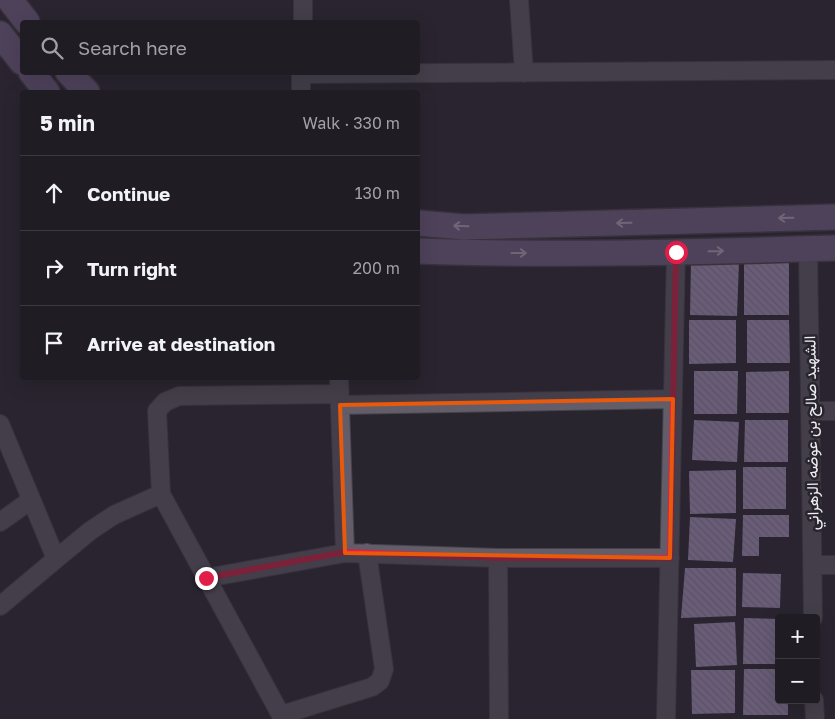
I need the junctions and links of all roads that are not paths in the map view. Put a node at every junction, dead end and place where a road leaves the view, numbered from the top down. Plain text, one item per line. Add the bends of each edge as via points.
1 (10, 0) edge
2 (303, 0) edge
3 (519, 0) edge
4 (25, 20) edge
5 (302, 20) edge
6 (0, 34) edge
7 (20, 59) edge
8 (835, 70) edge
9 (524, 72) junction
10 (420, 73) edge
11 (33, 75) edge
12 (71, 75) edge
13 (301, 75) edge
14 (44, 90) edge
15 (85, 90) edge
16 (301, 90) edge
17 (835, 217) edge
18 (420, 223) edge
19 (808, 248) junction
20 (835, 248) edge
21 (420, 251) edge
22 (676, 252) junction
23 (340, 392) edge
24 (673, 399) junction
25 (810, 411) junction
26 (835, 411) edge
27 (0, 424) edge
28 (4, 443) edge
29 (161, 494) junction
30 (31, 500) junction
31 (0, 522) edge
32 (345, 552) junction
33 (367, 553) junction
34 (498, 558) junction
35 (670, 558) junction
36 (56, 559) junction
37 (812, 565) junction
38 (835, 565) edge
39 (206, 578) junction
40 (0, 606) edge
41 (813, 614) edge
42 (814, 704) edge
43 (282, 717) edge
44 (499, 719) edge
45 (666, 719) edge
46 (815, 719) edge

1 - 4 street
2 - 5 street
3 - 9 street
6 - 7 street
8 - 9 street
9 - 10 street
11 - 14 street
12 - 15 street
13 - 16 street
17 -> 18 street via 464,227
19 - 20 street
22 -> 19 street
19 - 25 street, الشهيد صالح بن عوضه الزهراني
21 -> 22 street
22 - 24 street
23 - 24 street
23 - 29 street via 179,396 165,402 157,411
23 - 32 street
24 - 35 street
25 - 26 street
25 - 37 street, الشهيد صالح بن عوضه الزهراني
27 - 28 street
28 - 30 street
29 - 36 street via 114,516
29 - 39 street
30 - 31 street
30 - 36 street
32 - 33 street
32 - 39 street
33 - 34 street
33 - 43 street via 384,669 380,681 372,687
34 - 35 street
34 - 44 street
35 - 45 street
36 - 40 street
37 - 38 street
37 - 41 street, الشهيد صالح بن عوضه الزهراني
39 - 43 street
42 - 46 street

